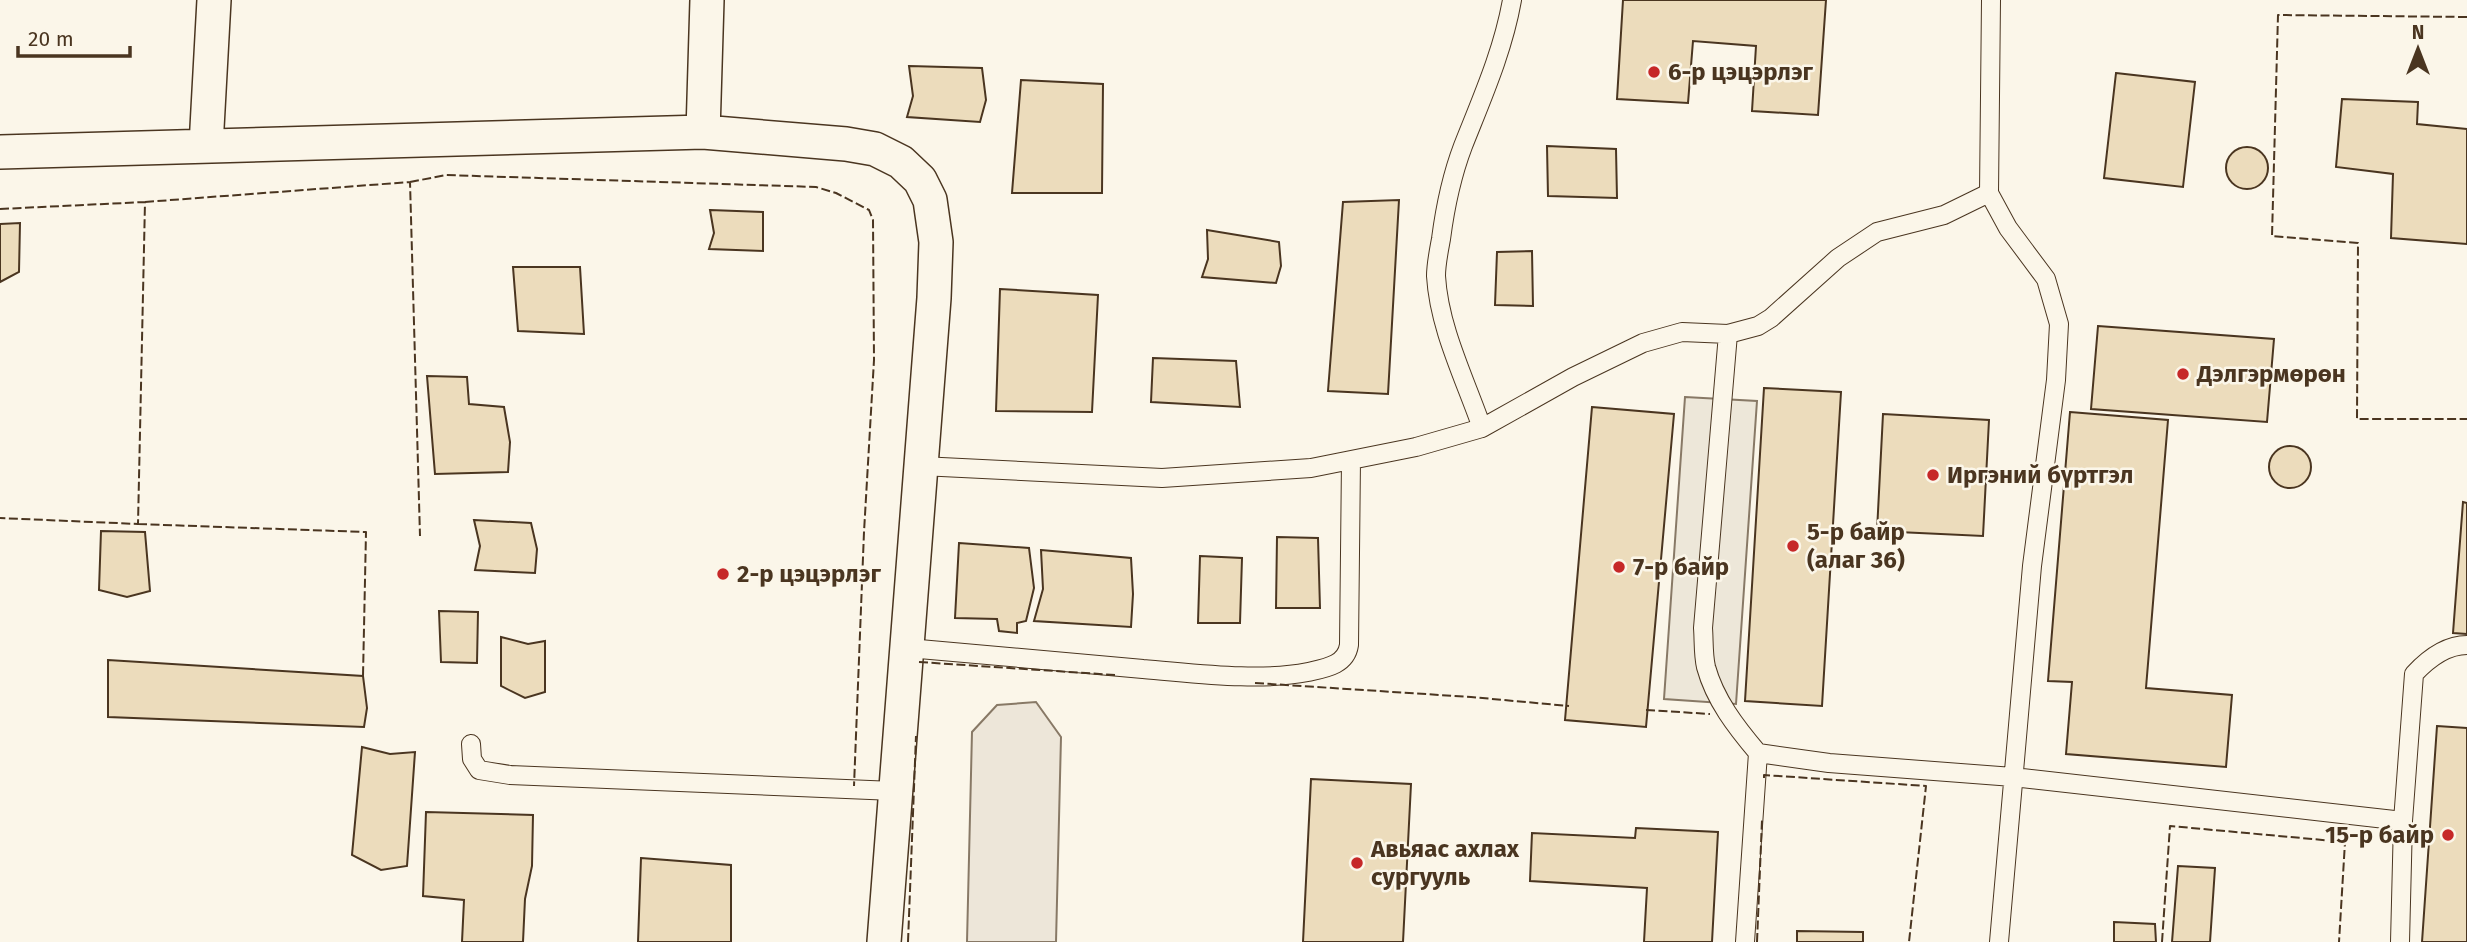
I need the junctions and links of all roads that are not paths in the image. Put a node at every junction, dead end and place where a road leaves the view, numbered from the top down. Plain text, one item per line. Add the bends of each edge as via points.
1 (214, 0) edge
2 (707, 0) edge
3 (1512, 0) edge
4 (1991, 0) edge
5 (703, 132) junction
6 (206, 146) junction
7 (0, 152) edge
8 (1989, 194) junction
9 (1728, 334) junction
10 (1482, 428) junction
11 (1351, 460) junction
12 (920, 466) junction
13 (2467, 645) edge
14 (908, 648) junction
15 (471, 744) dead end
16 (1758, 753) junction
17 (2013, 777) junction
18 (894, 791) junction
19 (2403, 821) junction
20 (884, 942) edge
21 (1745, 942) edge
22 (1999, 942) edge
23 (2400, 942) edge

1 - 6 street
2 - 5 street
3 - 10 lane via 1487,89 1452,182 1436,275 1445,323
4 - 8 lane
5 - 6 street
5 - 12 street via 875,149 901,162 920,180 930,200 936,242
6 - 7 street
8 - 9 lane via 1944,215 1877,232 1838,258 1772,318
8 - 17 lane via 2046,279 2059,324
9 - 10 lane via 1682,332 1643,343
9 - 16 lane via 1703,628 1706,665 1717,697
10 - 11 lane
11 - 12 lane via 1311,468 1162,478
11 - 14 lane via 1349,645 1342,661 1289,674 1221,676
12 - 14 street
13 - 19 lane via 2426,661 2414,674
14 - 18 street
15 - 18 lane via 479,770 510,775
16 - 17 lane via 1829,764
16 - 21 lane
17 - 19 lane
17 - 22 lane
18 - 20 street
19 - 23 lane

